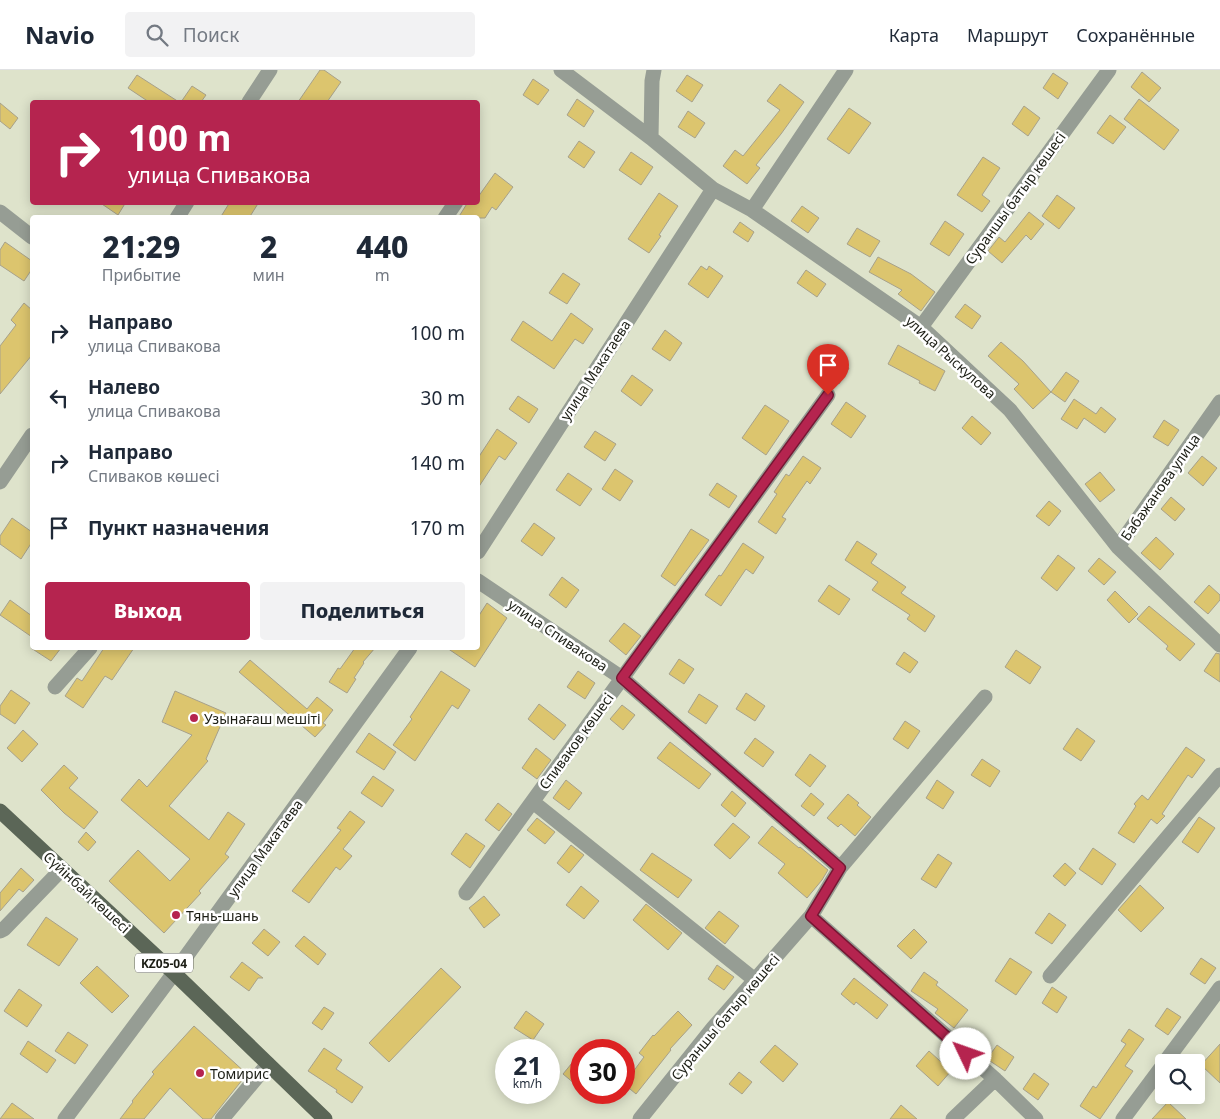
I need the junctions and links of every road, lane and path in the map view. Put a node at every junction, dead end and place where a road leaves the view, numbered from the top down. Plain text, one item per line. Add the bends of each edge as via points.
1 (270, 70) edge
2 (561, 70) edge
3 (654, 70) edge
4 (846, 70) edge
5 (1108, 70) edge
6 (250, 100) edge
7 (651, 138) junction
8 (713, 189) junction
9 (752, 210) junction
10 (0, 212) edge
11 (30, 235) edge
12 (922, 327) junction
13 (828, 395) dead end
14 (1220, 402) edge
15 (30, 438) edge
16 (0, 482) edge
17 (1118, 546) junction
18 (480, 549) edge
19 (480, 582) edge
20 (1220, 645) edge
21 (88, 650) edge
22 (409, 650) edge
23 (622, 678) junction
24 (55, 687) dead end
25 (986, 697) dead end
26 (1220, 775) edge
27 (532, 802) junction
28 (0, 811) edge
29 (62, 868) junction
30 (840, 868) junction
31 (466, 893) dead end
32 (811, 916) junction
33 (0, 930) edge
34 (174, 973) junction
35 (1050, 976) dead end
36 (755, 980) junction
37 (1220, 988) edge
38 (1171, 1054) edge
39 (268, 1064) junction
40 (1155, 1075) edge
41 (995, 1079) junction
42 (65, 1119) edge
43 (222, 1119) edge
44 (325, 1119) edge
45 (640, 1119) edge
46 (953, 1119) edge
47 (1036, 1119) edge
48 (1123, 1119) edge

1 - 6 street
2 - 7 street, улица Рыскулова
3 - 7 street
4 - 9 street
5 - 12 street, Сураншы батыр көшесі
7 - 8 street, улица Рыскулова
8 - 9 street, улица Рыскулова
8 - 18 street, улица Макатаева
9 - 12 street, улица Рыскулова
10 - 11 street
12 - 17 street, улица Рыскулова via 1010,410
13 - 23 street, Спиваков көшесі
14 - 17 street, Бабажанова улица
15 - 16 street
17 - 20 street, улица Рыскулова
19 - 23 street, улица Спивакова
21 - 24 street
22 - 34 street, улица Макатаева
23 - 27 street, Спиваков көшесі
23 - 30 street, улица Спивакова
25 - 30 street
26 - 35 street
27 - 31 street, Спиваков көшесі
27 - 36 street
28 - 29 main road, Сүйінбай көшесі / KZ05-04
29 - 33 street
29 - 34 main road, Сүйінбай көшесі / KZ05-04
30 - 32 street
32 - 36 street, Сураншы батыр көшесі
32 - 41 street
34 - 39 main road, Сүйінбай көшесі / KZ05-04
34 - 42 street, улица Макатаева
36 - 45 street, Сураншы батыр көшесі
37 - 38 street
39 - 43 street
39 - 44 main road, Сүйінбай көшесі / KZ05-04
40 - 48 street
41 - 46 street
41 - 47 street

